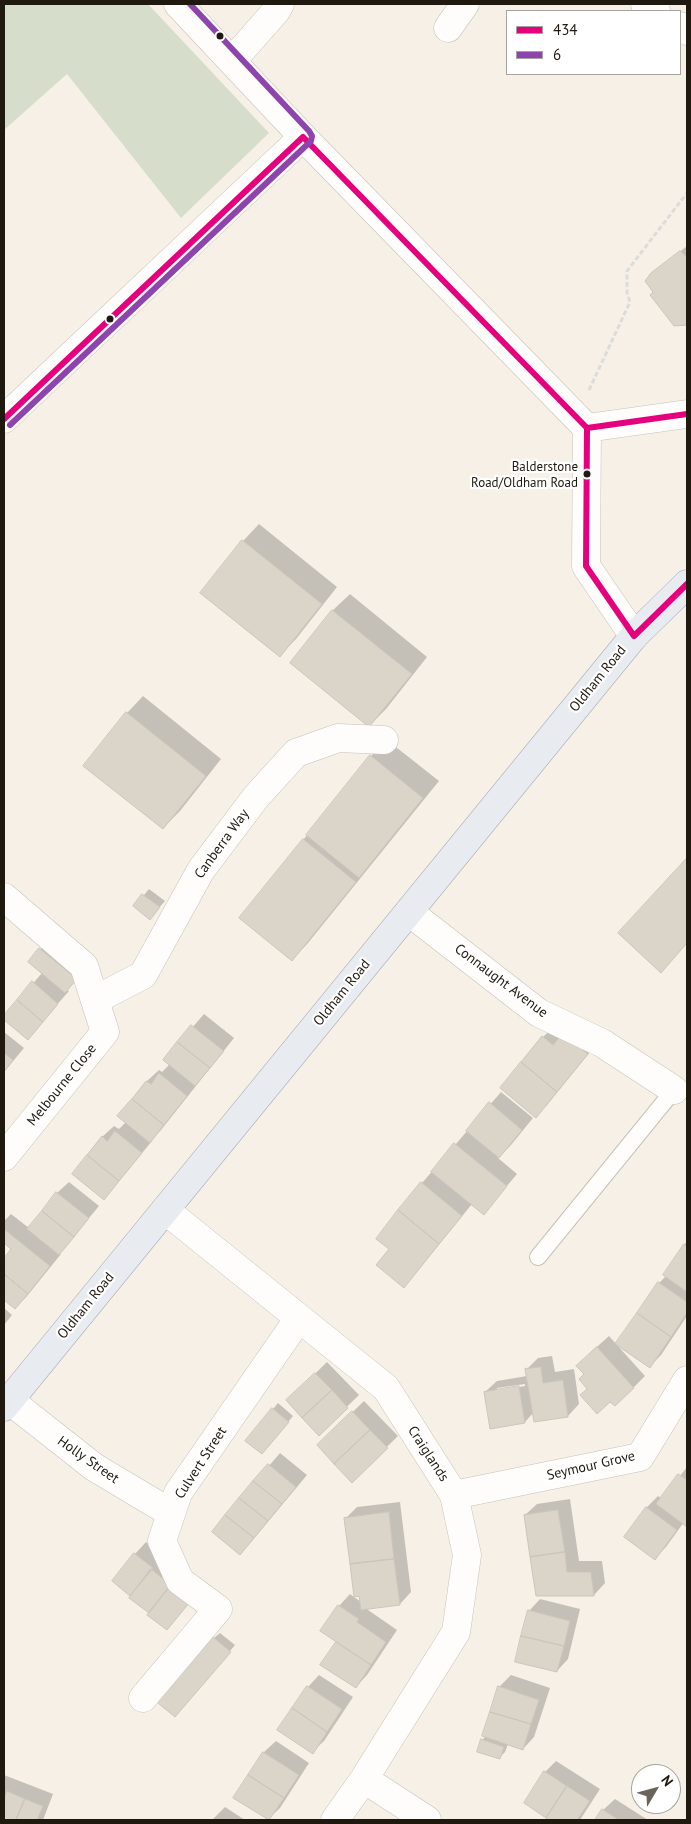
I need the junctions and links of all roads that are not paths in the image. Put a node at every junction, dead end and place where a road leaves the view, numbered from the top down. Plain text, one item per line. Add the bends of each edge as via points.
1 (178, 4) edge
2 (280, 4) edge
3 (465, 4) edge
4 (448, 28) dead end
5 (232, 61) junction
6 (303, 137) junction
7 (687, 414) edge
8 (4, 419) edge
9 (582, 423) junction
10 (687, 584) edge
11 (634, 636) junction
12 (384, 740) dead end
13 (4, 897) edge
14 (409, 912) junction
15 (95, 1000) junction
16 (674, 1090) joint
17 (4, 1157) edge
18 (165, 1210) junction
19 (538, 1257) dead end
20 (299, 1318) junction
21 (687, 1380) edge
22 (6, 1404) edge
23 (454, 1495) junction
24 (171, 1513) junction
25 (143, 1698) dead end
26 (364, 1779) junction
27 (334, 1820) edge
28 (427, 1820) edge

1 - 5 street
2 - 5 street
3 - 4 street
5 - 6 street
6 - 8 street
6 - 9 street
7 - 9 street
9 - 11 street via 586,566
10 - 11 main road, Oldham Road
11 - 14 main road, Oldham Road
12 - 15 street, Canberra Way via 338,738 296,753 256,797 202,870 143,975
13 - 15 street, Melbourne Close via 84,966
14 - 16 street, Connaught Avenue via 539,1013 602,1043
14 - 18 main road, Oldham Road
15 - 17 street, Melbourne Close via 105,1032
16 - 19 lane
18 - 20 street, Craiglands
18 - 22 main road, Oldham Road
20 - 23 street, Craiglands via 386,1388
20 - 24 street, Culvert Street via 178,1493
21 - 23 street, Seymour Grove via 640,1457
22 - 24 street, Holly Street via 94,1467
23 - 26 street, Craiglands via 467,1555 456,1632
24 - 25 street, Culvert Street via 162,1541 180,1581 218,1609
26 - 27 street, Craiglands
26 - 28 street

